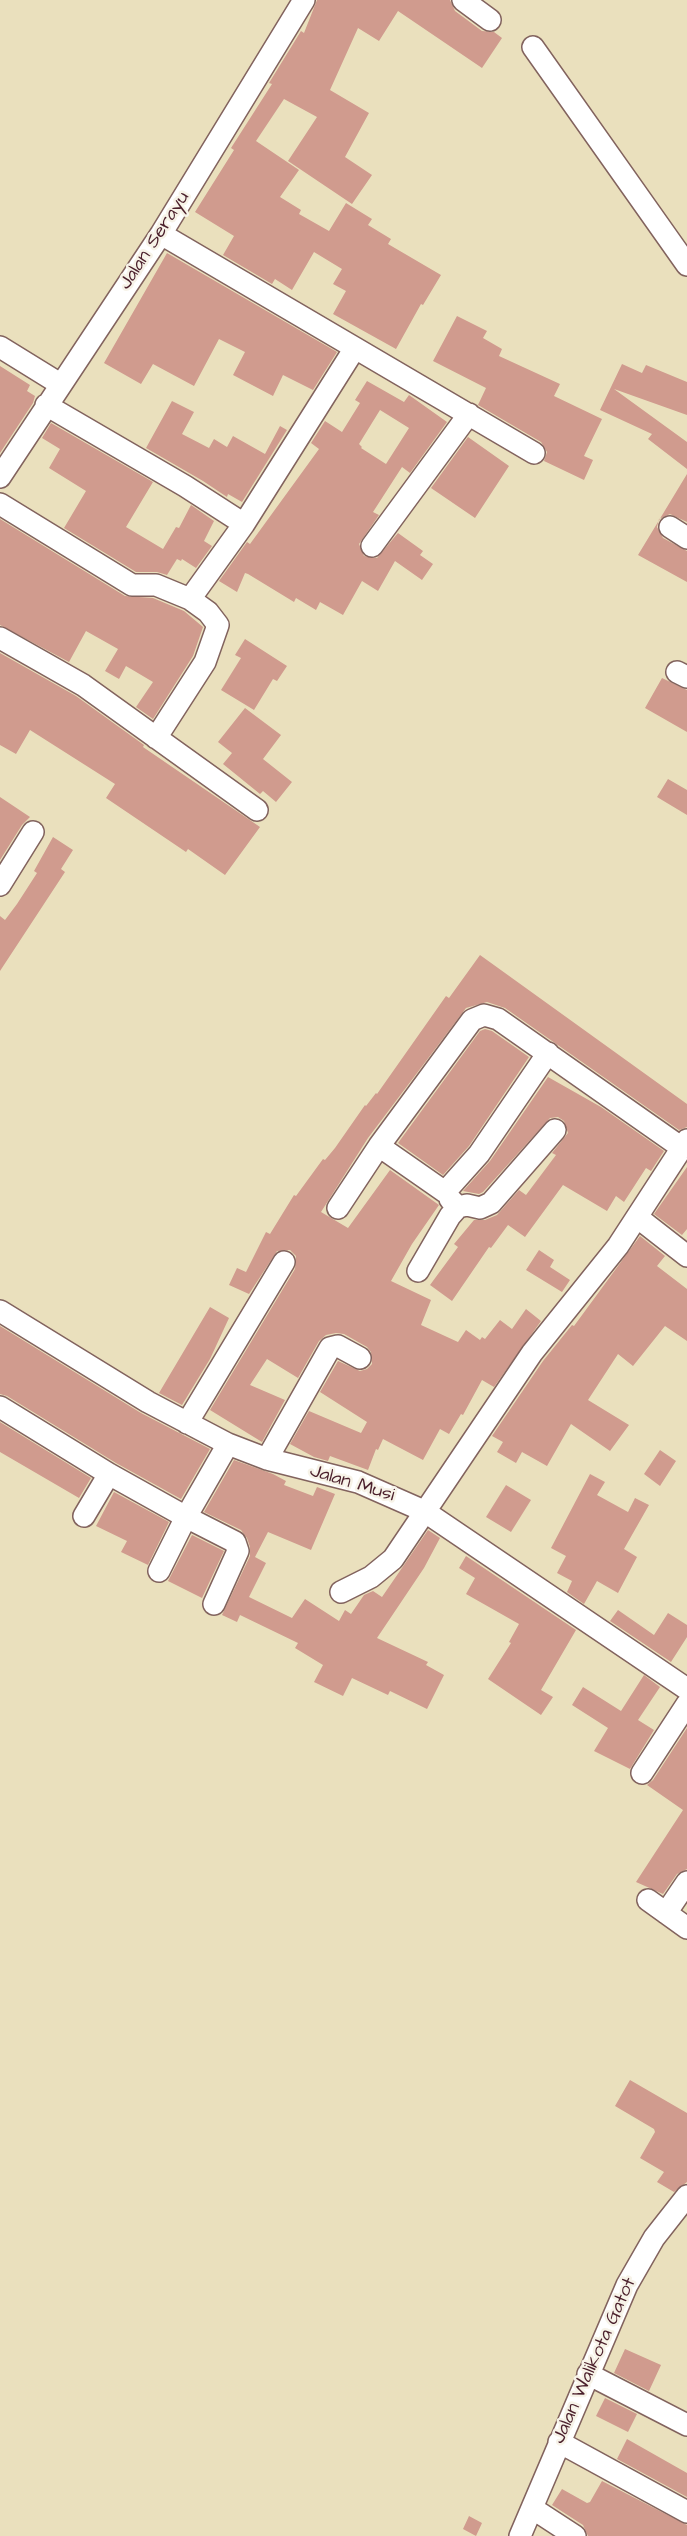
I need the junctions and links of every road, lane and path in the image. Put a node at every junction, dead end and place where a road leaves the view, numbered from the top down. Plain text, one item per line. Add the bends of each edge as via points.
1 (304, 0) edge
2 (463, 0) edge
3 (490, 20) dead end
4 (533, 47) dead end
5 (161, 234) junction
6 (687, 265) edge
7 (0, 347) edge
8 (355, 348) junction
9 (60, 384) junction
10 (46, 405) junction
11 (469, 414) junction
12 (7, 450) edge
13 (534, 453) dead end
14 (0, 477) edge
15 (0, 504) edge
16 (244, 524) junction
17 (372, 546) dead end
18 (190, 599) junction
19 (0, 638) edge
20 (156, 738) junction
21 (257, 810) dead end
22 (33, 832) dead end
23 (0, 886) edge
24 (548, 1053) junction
25 (555, 1130) dead end
26 (684, 1144) edge
27 (379, 1146) junction
28 (451, 1200) junction
29 (338, 1208) dead end
30 (637, 1217) junction
31 (687, 1256) edge
32 (284, 1262) dead end
33 (418, 1271) dead end
34 (0, 1311) edge
35 (360, 1358) dead end
36 (0, 1406) edge
37 (187, 1423) junction
38 (228, 1444) junction
39 (267, 1459) junction
40 (109, 1474) junction
41 (424, 1511) junction
42 (84, 1516) dead end
43 (186, 1517) junction
44 (159, 1571) dead end
45 (341, 1592) dead end
46 (214, 1604) dead end
47 (687, 1689) edge
48 (687, 1704) edge
49 (642, 1773) dead end
50 (687, 1882) edge
51 (648, 1900) dead end
52 (666, 1913) junction
53 (687, 1928) edge
54 (687, 2196) edge
55 (588, 2374) junction
56 (687, 2425) edge
57 (559, 2442) junction
58 (532, 2508) junction
59 (687, 2512) edge
60 (520, 2536) edge
61 (575, 2536) edge

1 - 5 street, Jalan Serayu
2 - 3 street
4 - 6 street
5 - 8 street
5 - 9 street, Jalan Serayu
7 - 9 street
8 - 11 street
8 - 16 street
9 - 10 street, Jalan Serayu
10 - 12 street, Jalan Serayu
10 - 16 street
11 - 13 street
11 - 17 street
12 - 14 street, Jalan Serayu
15 - 18 street via 132,585 156,585
16 - 18 street
18 - 20 street via 218,625 205,662
19 - 20 street via 83,685
20 - 21 street
22 - 23 street
24 - 26 street
24 - 27 street via 498,1019 484,1015 472,1020
24 - 28 street
25 - 28 street via 491,1202 480,1208
26 - 30 street
27 - 28 street
27 - 29 street
28 - 33 street via 450,1216
30 - 31 street
30 - 41 street via 533,1353
32 - 37 street
34 - 37 street, Jalan Musi
35 - 39 street via 338,1346 330,1348
36 - 40 street
37 - 38 street, Jalan Musi
38 - 39 street, Jalan Musi
38 - 43 street
39 - 41 street, Jalan Musi via 358,1482
40 - 42 street
40 - 43 street
41 - 45 street via 393,1559
41 - 47 street, Jalan Musi
43 - 44 street
43 - 46 street via 238,1546
48 - 49 street
50 - 52 street
51 - 52 street
52 - 53 street
54 - 55 street, Jalan Walikota Gatot via 654,2238 627,2285
55 - 56 street
55 - 57 street, Jalan Walikota Gatot
57 - 58 street, Jalan Walikota Gatot
57 - 59 street
58 - 60 street, Jalan Walikota Gatot
58 - 61 street

